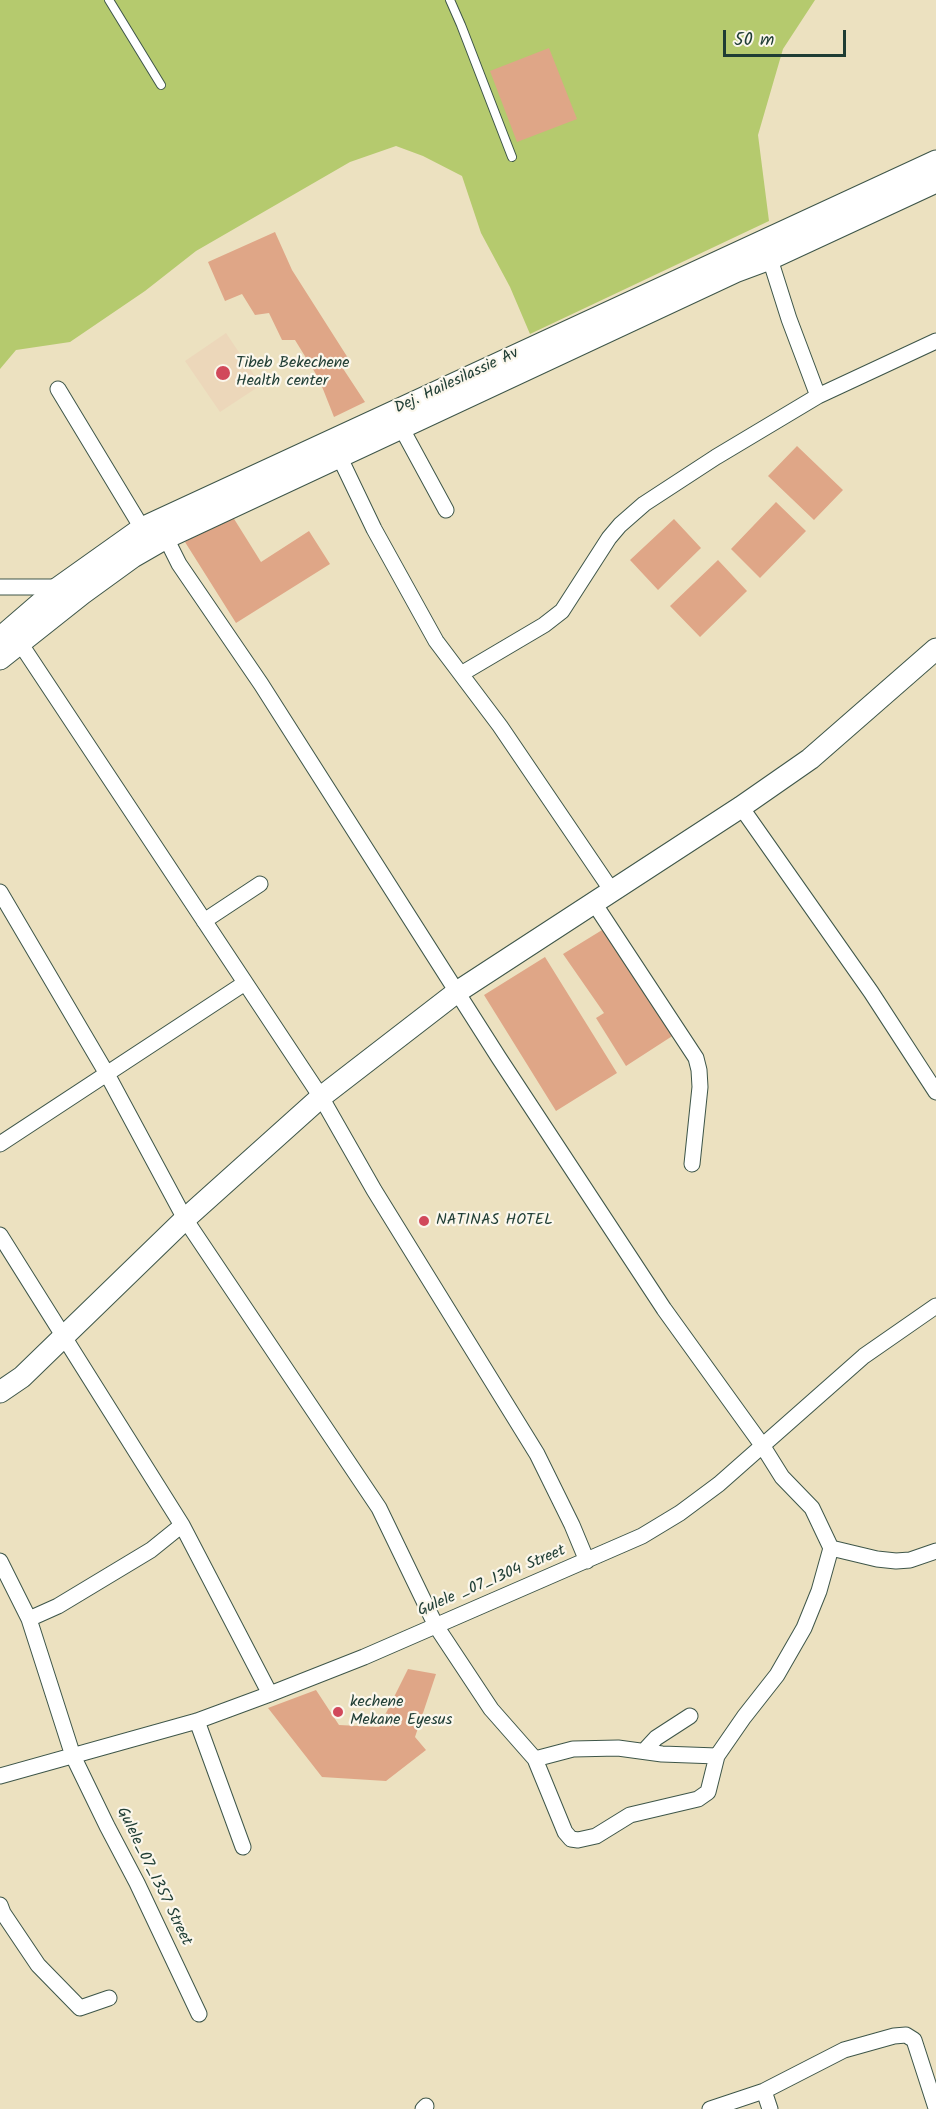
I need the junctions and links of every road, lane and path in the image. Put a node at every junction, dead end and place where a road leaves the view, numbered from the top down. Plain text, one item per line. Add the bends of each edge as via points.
1 (109, 0) edge
2 (450, 0) edge
3 (161, 85) dead end
4 (512, 157) dead end
5 (936, 161) edge
6 (936, 182) edge
7 (770, 258) junction
8 (936, 341) edge
9 (58, 390) dead end
10 (818, 396) junction
11 (402, 429) junction
12 (340, 458) junction
13 (447, 510) dead end
14 (142, 528) junction
15 (166, 538) junction
16 (0, 586) edge
17 (59, 587) junction
18 (10, 640) edge
19 (936, 649) edge
20 (0, 658) edge
21 (461, 674) junction
22 (741, 807) junction
23 (260, 884) dead end
24 (612, 891) junction
25 (0, 892) edge
26 (594, 903) junction
27 (204, 921) junction
28 (245, 983) junction
29 (457, 992) junction
30 (107, 1074) junction
31 (936, 1092) edge
32 (321, 1097) junction
33 (0, 1144) edge
34 (692, 1164) dead end
35 (185, 1219) junction
36 (0, 1235) edge
37 (936, 1306) edge
38 (64, 1336) junction
39 (0, 1392) edge
40 (762, 1444) junction
41 (182, 1526) junction
42 (831, 1548) junction
43 (936, 1551) edge
44 (0, 1561) edge
45 (587, 1561) junction
46 (29, 1619) junction
47 (436, 1626) junction
48 (270, 1694) junction
49 (690, 1716) dead end
50 (197, 1721) junction
51 (644, 1751) junction
52 (73, 1756) junction
53 (717, 1756) junction
54 (535, 1759) junction
55 (0, 1776) edge
56 (243, 1846) dead end
57 (0, 1905) edge
58 (108, 1998) dead end
59 (199, 2014) dead end
60 (764, 2091) junction
61 (936, 2108) edge
62 (710, 2109) edge
63 (770, 2109) edge

1 - 3 lane
2 - 4 lane
5 - 14 main road, Dej. Hailesilassie Av
6 - 7 main road
7 - 10 street
7 - 11 main road
8 - 10 street
9 - 14 street
10 - 21 street via 644,504 609,538 562,610 544,626
11 - 12 main road
11 - 13 street
12 - 15 main road
12 - 21 street via 430,631
14 - 17 main road, Dej. Hailesilassie Av
15 - 18 main road
15 - 29 street via 179,564
16 - 17 street
17 - 18 main road, Dej. Hailesilassie Av
18 - 20 main road
18 - 27 street
19 - 22 main road via 810,759
21 - 24 street
22 - 24 main road
22 - 31 street via 872,992
23 - 27 street
24 - 26 main road
25 - 30 street
26 - 29 main road
26 - 34 street via 696,1058 700,1087
27 - 28 street
28 - 30 street
28 - 32 street
29 - 32 main road
29 - 40 street via 664,1309
30 - 33 street
30 - 35 street
32 - 35 main road
32 - 45 street via 537,1454
35 - 38 main road
35 - 47 street via 379,1508
36 - 38 street
37 - 40 street, Gulele _07_1304 Street via 864,1356
38 - 39 main road via 22,1377
38 - 41 street
40 - 42 street via 782,1478 812,1508
40 - 45 street, Gulele _07_1304 Street via 680,1513 642,1536
41 - 46 street via 151,1550
41 - 48 street
42 - 43 street via 896,1561
42 - 53 street via 804,1629 777,1675
44 - 46 street, Gulele_07_1357 Street
45 - 47 street, Gulele _07_1304 Street
46 - 52 street, Gulele_07_1357 Street
47 - 48 street, Gulele _07_1304 Street
47 - 54 street via 491,1709
48 - 50 street, Gulele _07_1304 Street
49 - 51 street via 656,1738
50 - 52 street, Gulele _07_1304 Street
50 - 56 street
51 - 53 street
51 - 54 street via 573,1749
52 - 55 street, Gulele _07_1304 Street
52 - 59 street, Gulele_07_1357 Street
53 - 54 street via 708,1792 698,1799 630,1815 596,1836 578,1840 565,1832
57 - 58 street via 38,1965 80,2008
60 - 61 street via 844,2050 906,2035 914,2040
60 - 62 street
60 - 63 street

